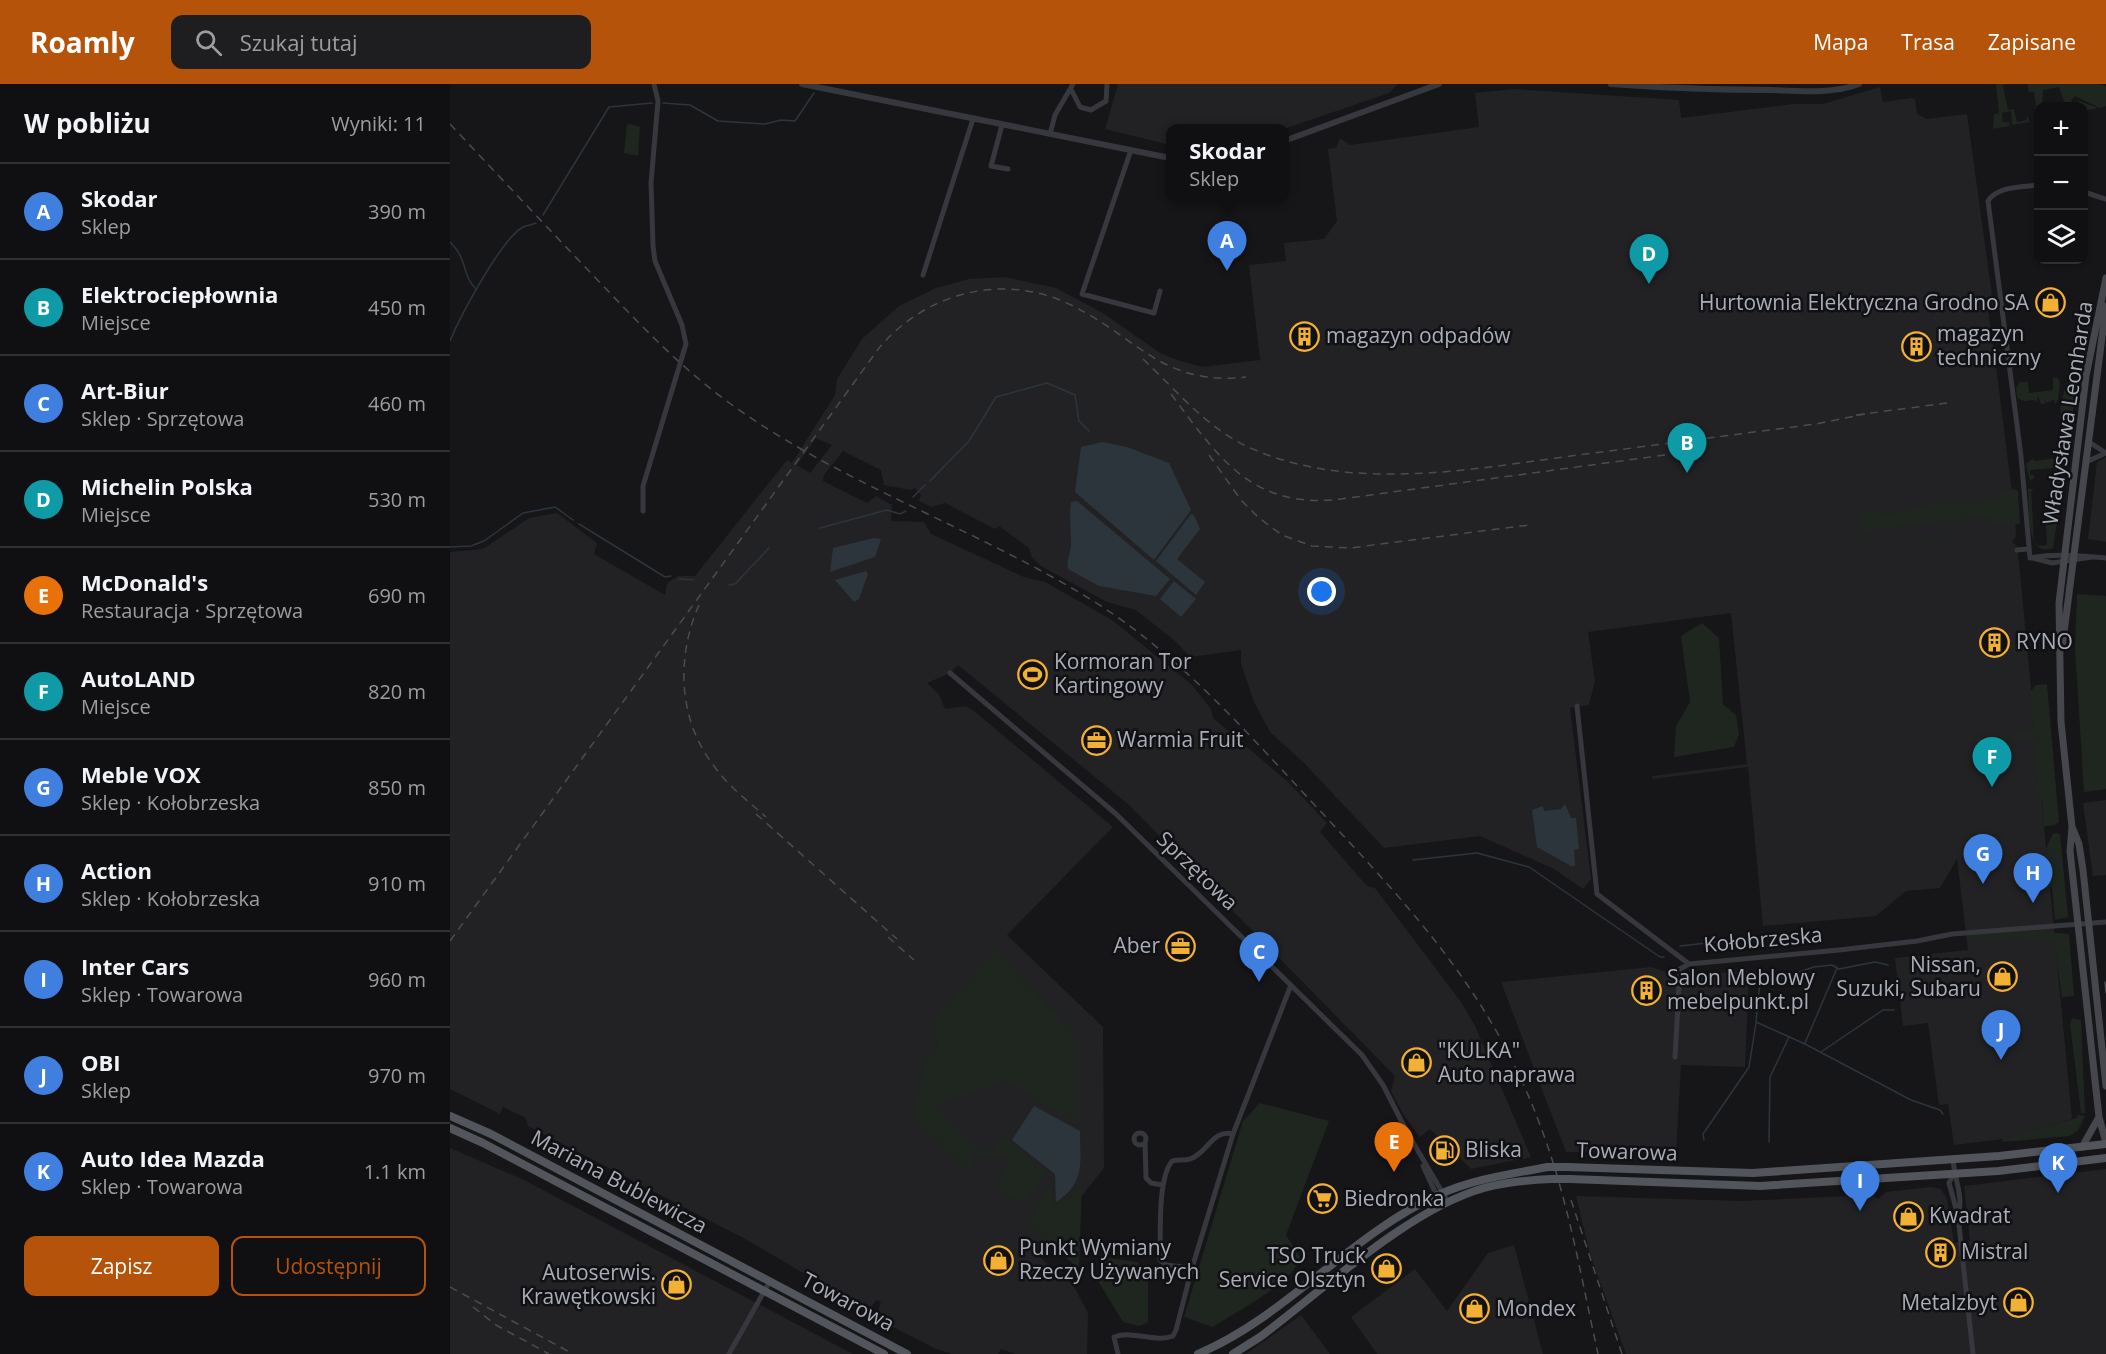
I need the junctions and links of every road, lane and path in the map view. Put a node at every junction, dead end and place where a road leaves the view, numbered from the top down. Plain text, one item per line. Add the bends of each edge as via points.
1 (654, 84) edge
2 (802, 84) edge
3 (1107, 84) edge
4 (1439, 84) edge
5 (1611, 84) edge
6 (1859, 84) edge
7 (1072, 87) edge
8 (1075, 102) junction
9 (1063, 104) junction
10 (973, 119) junction
11 (1002, 125) junction
12 (1050, 134) junction
13 (1289, 139) edge
14 (1131, 150) junction
15 (1166, 157) edge
16 (1008, 169) dead end
17 (2034, 186) edge
18 (2088, 193) edge
19 (2106, 199) edge
20 (923, 275) dead end
21 (2106, 278) edge
22 (1160, 291) dead end
23 (2106, 306) edge
24 (2088, 442) junction
25 (2106, 453) edge
26 (2086, 462) junction
27 (643, 511) dead end
28 (2028, 549) junction
29 (2017, 550) dead end
30 (2073, 557) junction
31 (2063, 558) junction
32 (2106, 558) edge
33 (2060, 662) junction
34 (950, 673) dead end
35 (1577, 706) dead end
36 (2072, 827) junction
37 (2106, 922) edge
38 (2088, 924) junction
39 (2078, 925) junction
40 (1689, 964) junction
41 (1291, 985) junction
42 (1675, 1058) dead end
43 (2106, 1086) edge
44 (450, 1116) edge
45 (2099, 1117) junction
46 (450, 1128) edge
47 (1233, 1134) junction
48 (1145, 1143) dead end
49 (2106, 1144) edge
50 (2082, 1147) junction
51 (2106, 1158) edge
52 (1953, 1159) junction
53 (1667, 1171) junction
54 (1974, 1172) junction
55 (1954, 1173) junction
56 (1932, 1175) junction
57 (1663, 1183) junction
58 (1959, 1184) junction
59 (1163, 1185) junction
60 (1949, 1185) junction
61 (1439, 1194) junction
62 (1444, 1204) junction
63 (1958, 1216) junction
64 (1192, 1268) junction
65 (770, 1281) junction
66 (765, 1292) junction
67 (729, 1354) edge
68 (884, 1354) edge
69 (908, 1354) edge
70 (1118, 1354) edge
71 (1198, 1354) edge
72 (1233, 1354) edge
73 (1973, 1354) edge

1 - 27 street via 658,101 651,183 653,246 686,344 643,486
2 - 10 street
3 - 8 street via 1108,96 1098,108 1085,109
4 - 13 street
5 - 6 street via 1800,91
7 - 8 street
7 - 9 street
8 - 9 street
9 - 12 street
10 - 11 street
10 - 20 street
11 - 12 street
11 - 16 street via 991,166
12 - 14 street
14 - 15 street
14 - 22 street via 1082,294 1154,314
17 - 28 street, Władysława Leonharda via 2006,189 1988,201 2021,456
18 - 19 street
21 - 31 main road, Władysława Leonharda via 2086,376
23 - 24 main road, Władysława Leonharda
24 - 25 street, Władysława Leonharda
24 - 26 main road, Władysława Leonharda
25 - 26 street, Władysława Leonharda
26 - 30 main road, Władysława Leonharda
28 - 29 street
28 - 31 street, Władysława Leonharda via 2030,558
30 - 31 street, Władysława Leonharda
30 - 32 street
30 - 33 main road, Władysława Leonharda
31 - 33 main road, Władysława Leonharda via 2058,623
33 - 36 main road, Władysława Leonharda via 2061,722
34 - 41 street, Sprzętowa via 1116,813
35 - 40 street, Kołobrzeska via 1597,894
36 - 38 main road, Władysława Leonharda via 2079,843
36 - 39 main road, Władysława Leonharda via 2070,852
37 - 38 street, Kołobrzeska
38 - 39 street, Kołobrzeska
38 - 43 main road, Władysława Leonharda
39 - 40 street, Kołobrzeska via 1953,934
39 - 45 main road, Władysława Leonharda
40 - 42 street via 1680,969
41 - 47 street
41 - 61 street, Sprzętowa via 1362,1055 1383,1085
44 - 65 main road, Mariana Bublewicza
45 - 49 main road, Władysława Leonharda
45 - 50 main road
46 - 66 main road, Mariana Bublewicza
47 - 59 street via 1218,1135 1193,1158 1172,1161
47 - 64 street
48 - 59 street via 1146,1178 1151,1184
49 - 50 main road, Towarowa
50 - 52 main road, Towarowa
51 - 54 main road, Towarowa
52 - 53 main road, Towarowa via 1753,1173
52 - 55 street
53 - 57 main road via 1660,1176
53 - 61 main road, Towarowa, bridge via 1548,1167 1492,1177
54 - 55 main road, Towarowa
54 - 58 street
55 - 56 main road, Towarowa
55 - 58 street
55 - 60 street
56 - 57 main road, Towarowa via 1751,1186
56 - 60 street
57 - 62 main road, Towarowa, bridge via 1551,1179 1501,1184
58 - 63 street
59 - 64 street via 1160,1260 1166,1265
60 - 63 street
61 - 62 street, Sprzętowa
61 - 71 main road, Towarowa via 1378,1231 1261,1318
62 - 72 main road, Towarowa via 1388,1240
63 - 73 street
64 - 70 street via 1173,1336 1119,1335 1114,1337
65 - 66 street
65 - 69 main road, Towarowa
66 - 67 street
66 - 68 main road, Towarowa

